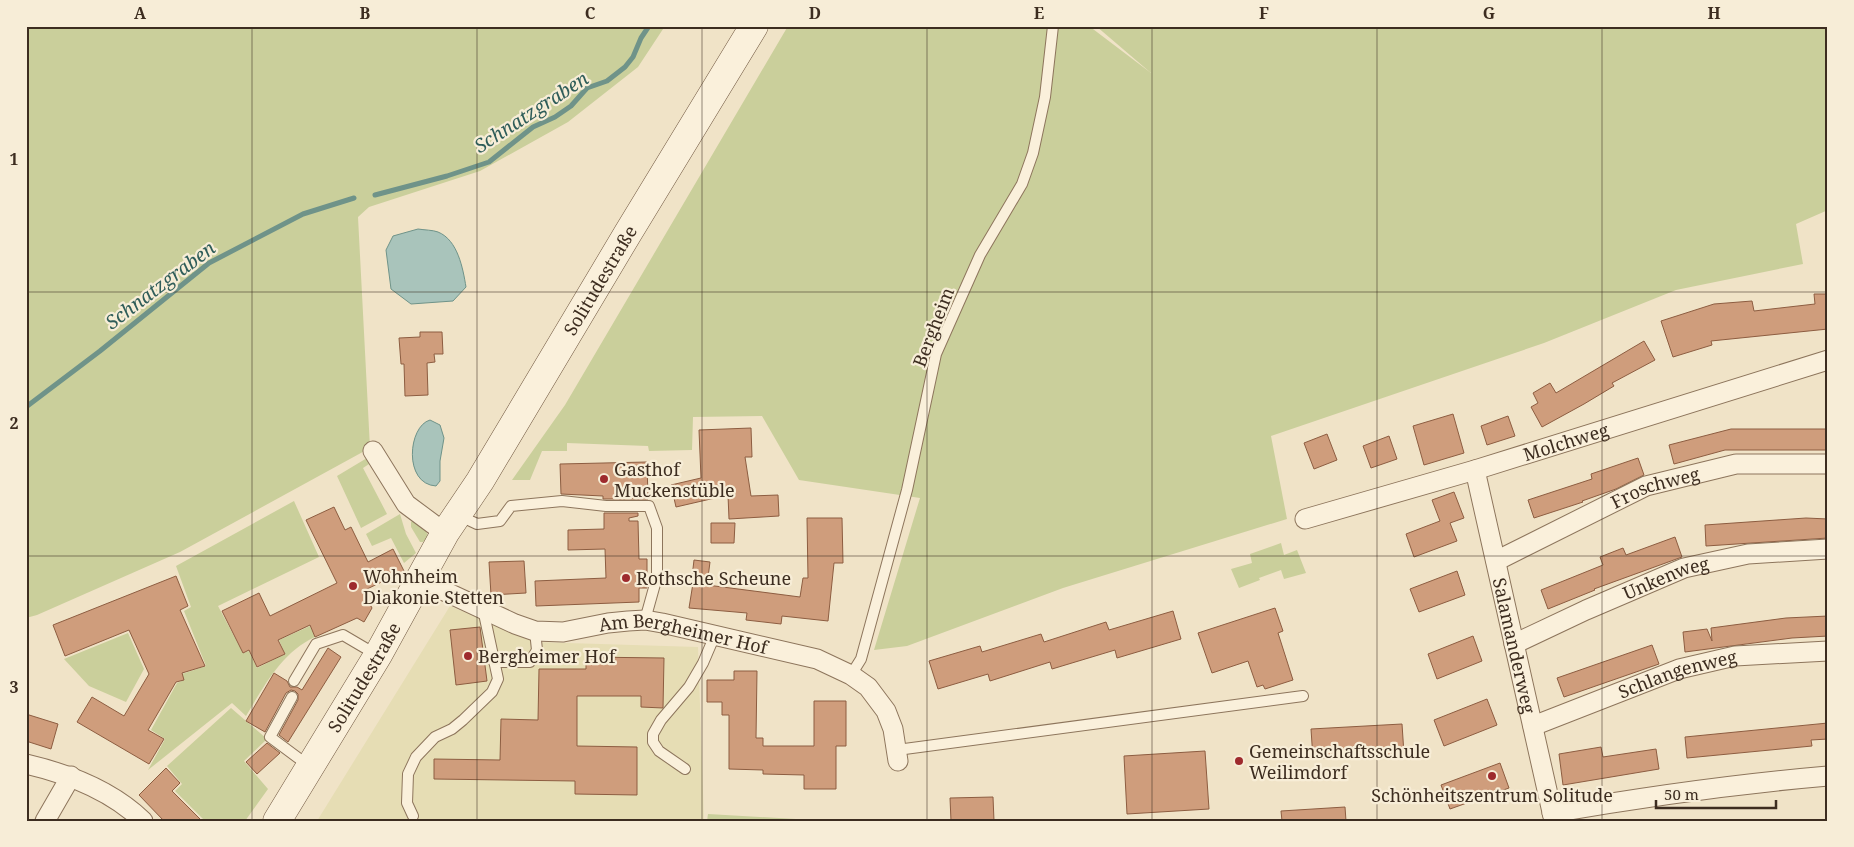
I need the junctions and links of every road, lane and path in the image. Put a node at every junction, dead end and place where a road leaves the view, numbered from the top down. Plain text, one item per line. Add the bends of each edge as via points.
1 (754, 26) edge
2 (1054, 26) edge
3 (1828, 360) edge
4 (374, 451) dead end
5 (1828, 464) edge
6 (1476, 470) junction
7 (1305, 519) dead end
8 (451, 524) junction
9 (1828, 550) edge
10 (1496, 561) junction
11 (422, 577) junction
12 (483, 609) junction
13 (645, 620) junction
14 (536, 632) junction
15 (714, 635) junction
16 (1514, 644) junction
17 (1828, 651) edge
18 (378, 655) junction
19 (494, 662) junction
20 (851, 675) junction
21 (294, 681) dead end
22 (1303, 696) dead end
23 (292, 697) dead end
24 (1533, 726) junction
25 (897, 755) joint
26 (26, 764) edge
27 (310, 766) junction
28 (685, 769) dead end
29 (71, 776) junction
30 (1828, 776) edge
31 (413, 816) dead end
32 (1551, 819) edge
33 (44, 821) edge
34 (143, 821) edge
35 (277, 821) edge

1 - 8 street, Solitudestraße
2 - 20 lane, Bergheim via 1045,97 1033,153 1022,184 980,255 936,354 907,490 861,659
3 - 6 street, Molchweg
4 - 8 street via 406,504
5 - 10 street, Froschweg via 1736,464 1646,486
6 - 7 street, Molchweg
6 - 10 street, Salamanderweg
8 - 11 street, Solitudestraße
8 - 13 lane via 500,521 511,506 562,501 649,506 657,528 657,577
9 - 16 street, Unkenweg via 1748,554 1684,568
10 - 16 street, Salamanderweg
11 - 12 street, Am Bergheimer Hof
11 - 18 street, Solitudestraße
12 - 14 street, Am Bergheimer Hof
12 - 19 lane
13 - 14 street, Am Bergheimer Hof via 564,632
13 - 15 street, Am Bergheimer Hof
14 - 19 lane via 537,650 530,662
15 - 20 street, Am Bergheimer Hof via 817,659
15 - 28 lane via 689,687 653,734 653,742 659,751
16 - 24 street, Salamanderweg
17 - 24 street, Schlangenweg via 1735,656 1679,669
18 - 21 lane via 343,635 316,644
18 - 27 street, Solitudestraße
19 - 31 lane via 498,679 492,692 452,729 435,737 416,757 408,774 407,803
20 - 25 street, Am Bergheimer Hof via 868,687 886,711
22 - 25 lane
23 - 27 lane via 270,737
24 - 32 street, Salamanderweg
26 - 29 street
27 - 35 street, Solitudestraße
29 - 33 street
29 - 34 street via 117,801
30 - 32 street via 1657,797

